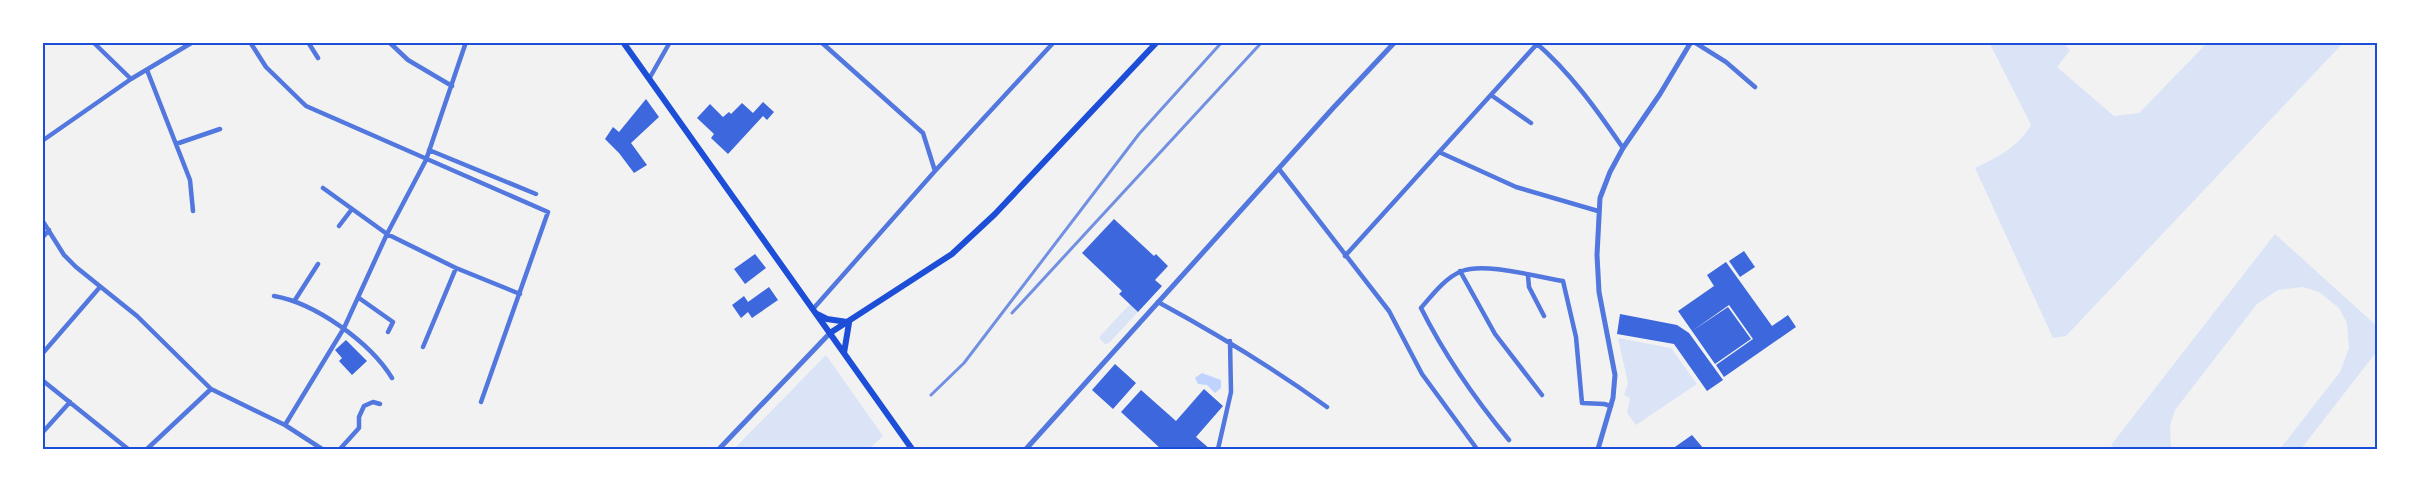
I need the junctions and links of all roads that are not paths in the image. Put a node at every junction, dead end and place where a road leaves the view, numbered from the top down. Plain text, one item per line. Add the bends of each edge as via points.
1 (93, 42) edge
2 (193, 42) edge
3 (250, 42) edge
4 (308, 42) edge
5 (389, 42) edge
6 (466, 42) edge
7 (623, 42) edge
8 (670, 42) edge
9 (821, 42) edge
10 (1054, 42) edge
11 (1157, 42) edge
12 (1395, 42) edge
13 (1692, 42) edge
14 (1536, 43) edge
15 (318, 58) dead end
16 (147, 70) junction
17 (131, 79) junction
18 (649, 79) junction
19 (452, 86) junction
20 (1755, 87) dead end
21 (1491, 95) junction
22 (1531, 123) dead end
23 (220, 129) dead end
24 (42, 141) edge
25 (176, 144) junction
26 (1623, 147) junction
27 (429, 150) junction
28 (1439, 152) junction
29 (426, 160) junction
30 (1279, 169) junction
31 (935, 171) junction
32 (323, 188) dead end
33 (536, 194) dead end
34 (352, 209) junction
35 (193, 211) dead end
36 (1598, 211) junction
37 (42, 220) edge
38 (339, 226) dead end
39 (49, 230) junction
40 (387, 234) junction
41 (42, 238) edge
42 (1345, 256) junction
43 (318, 264) dead end
44 (456, 268) junction
45 (1460, 272) junction
46 (1528, 276) junction
47 (100, 287) junction
48 (520, 294) junction
49 (274, 296) dead end
50 (359, 298) junction
51 (295, 300) junction
52 (1158, 302) junction
53 (815, 311) junction
54 (1544, 316) dead end
55 (849, 323) junction
56 (345, 328) junction
57 (388, 332) dead end
58 (831, 333) junction
59 (1230, 341) junction
60 (423, 347) dead end
61 (844, 353) junction
62 (42, 354) edge
63 (392, 378) dead end
64 (42, 380) edge
65 (211, 389) junction
66 (1542, 395) dead end
67 (70, 402) junction
68 (481, 402) dead end
69 (380, 404) dead end
70 (1611, 406) junction
71 (1327, 407) dead end
72 (285, 424) junction
73 (42, 433) edge
74 (1509, 440) dead end
75 (128, 449) edge
76 (147, 449) edge
77 (322, 449) edge
78 (340, 449) edge
79 (718, 449) edge
80 (912, 449) edge
81 (1026, 449) edge
82 (1218, 449) edge
83 (1477, 449) edge
84 (1598, 449) edge

1 - 17 street
2 - 16 street
3 - 29 street via 266,67 306,106
4 - 15 street
5 - 19 street via 408,60
6 - 19 street
7 - 18 main road
8 - 18 street
9 - 31 street via 923,133
10 - 31 street
11 - 55 main road via 995,214 952,254
12 - 30 street
13 - 20 street via 1726,62
13 - 26 street
14 - 21 street
14 - 26 street via 1592,102
16 - 17 street
16 - 25 street
17 - 24 street
18 - 53 main road
19 - 27 street
21 - 22 street
21 - 28 street
23 - 25 street
25 - 35 street via 190,180
26 - 36 street via 1610,172
27 - 29 street
27 - 33 street
28 - 36 street via 1516,187
28 - 42 street
29 - 40 street
29 - 48 street via 548,212
30 - 42 street
30 - 52 street
31 - 53 street
32 - 34 street
34 - 38 street
34 - 40 street
36 - 70 street via 1599,292 1615,375
37 - 39 street
39 - 41 street
39 - 47 street via 64,255
40 - 44 street
40 - 50 street
42 - 83 street via 1389,311 1422,374
43 - 51 street
44 - 48 street
44 - 60 street
45 - 46 street via 1483,267
45 - 66 street via 1495,334
45 - 74 street via 1421,308 1459,374
46 - 54 street via 1529,287
46 - 70 street via 1563,281 1576,337 1582,403
47 - 62 street
47 - 65 street via 137,316
48 - 68 street
49 - 51 street
50 - 56 street
50 - 57 street via 393,322
51 - 56 street
52 - 59 street
52 - 81 street
53 - 55 main road via 826,319
53 - 58 main road
55 - 58 main road
55 - 61 main road
56 - 63 street
56 - 72 street
58 - 61 main road
58 - 79 street
59 - 71 street
59 - 82 street via 1231,392
61 - 80 main road
64 - 67 street
65 - 72 street
65 - 76 street
67 - 73 street
67 - 75 street
69 - 78 street via 364,406 359,428
70 - 84 street
72 - 77 street

